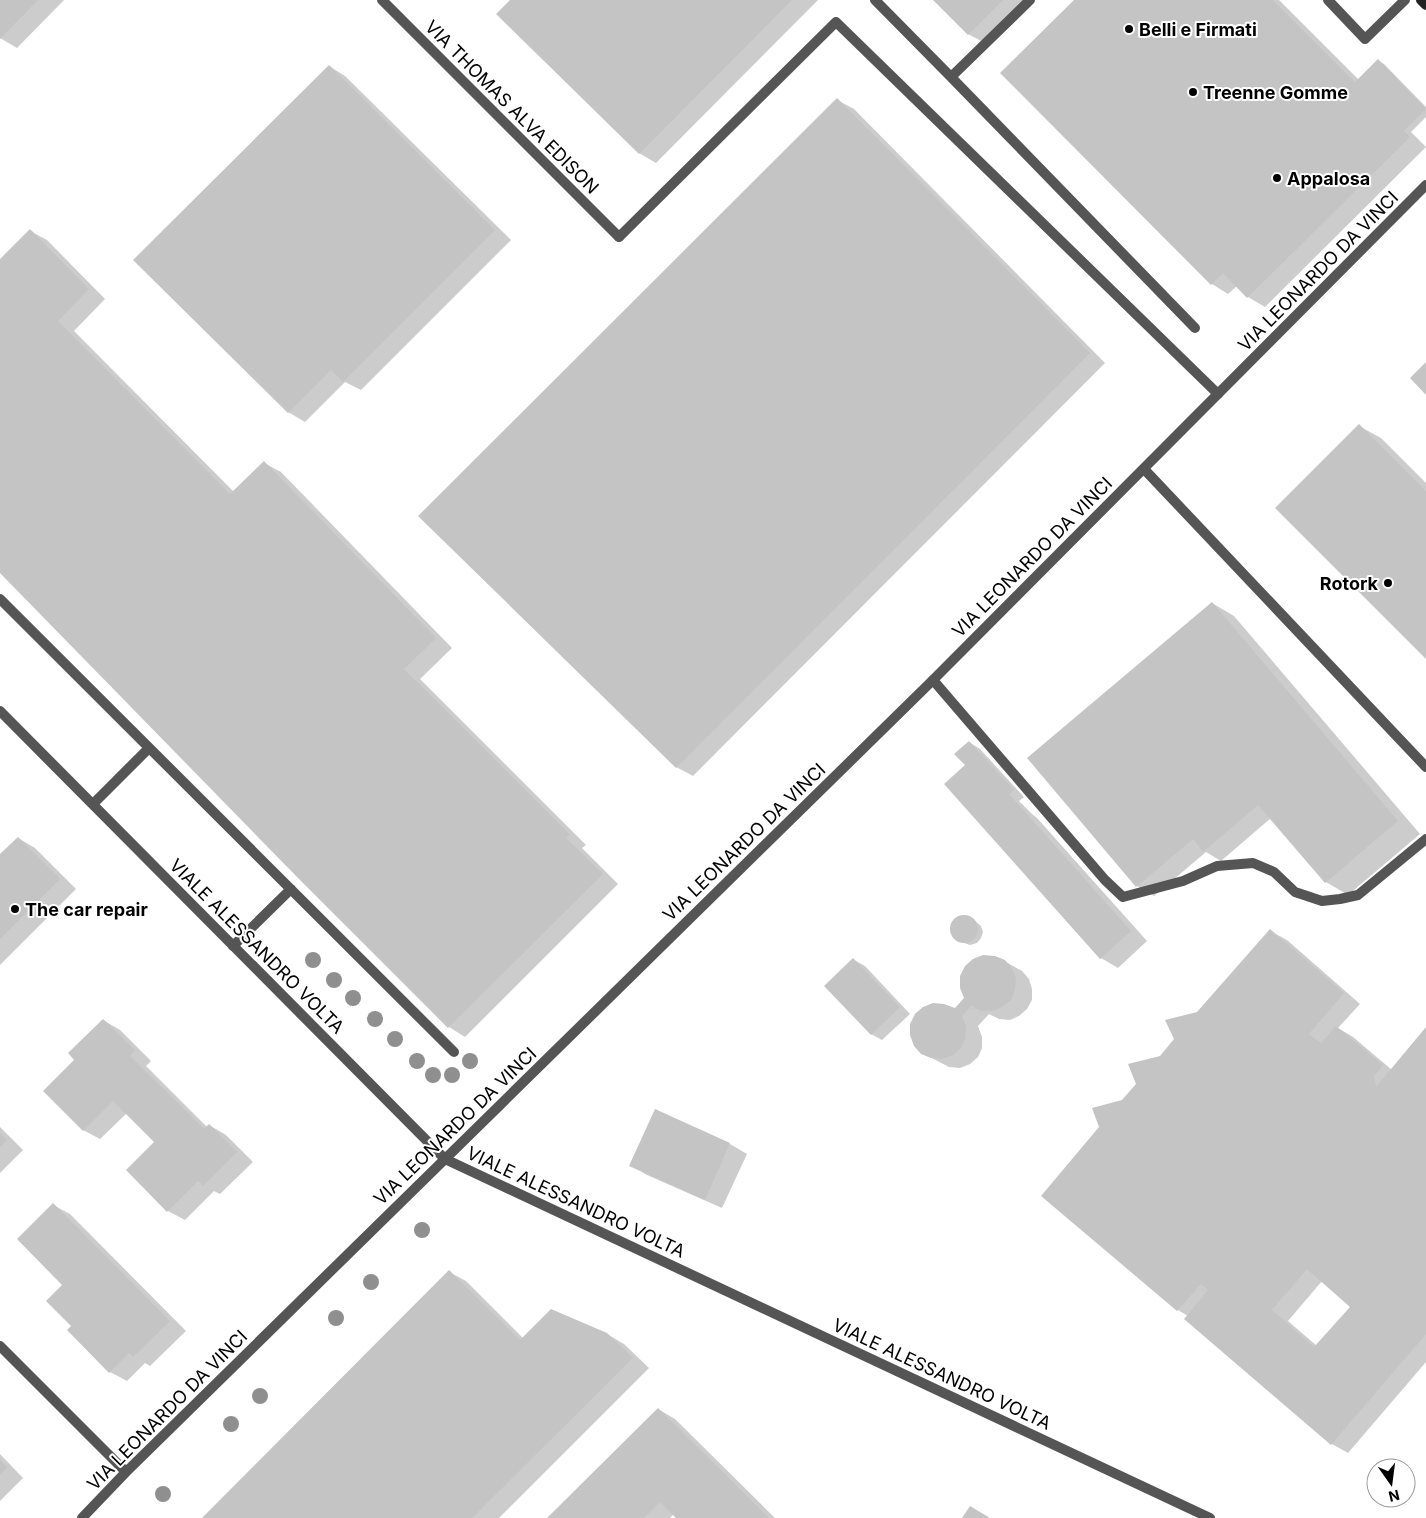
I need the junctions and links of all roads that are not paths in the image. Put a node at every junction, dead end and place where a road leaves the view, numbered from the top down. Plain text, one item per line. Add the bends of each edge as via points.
1 (382, 0) edge
2 (875, 0) edge
3 (1030, 0) edge
4 (1328, 0) edge
5 (1405, 0) edge
6 (1421, 0) edge
7 (1426, 5) edge
8 (950, 77) junction
9 (1426, 186) edge
10 (1194, 328) dead end
11 (1218, 394) junction
12 (1144, 469) junction
13 (1, 601) edge
14 (933, 680) junction
15 (0, 711) edge
16 (149, 748) junction
17 (1426, 768) edge
18 (93, 804) junction
19 (1426, 839) edge
20 (291, 889) junction
21 (233, 946) junction
22 (454, 1052) dead end
23 (445, 1159) junction
24 (0, 1346) edge
25 (126, 1472) junction
26 (82, 1518) edge
27 (1210, 1518) edge

1 - 11 street, VIA THOMAS ALVA EDISON via 619,237 836,22
2 - 8 street
3 - 8 street
4 - 5 street via 1365,39
6 - 7 main road
8 - 10 street
9 - 11 street, VIA LEONARDO DA VINCI
11 - 12 street, VIA LEONARDO DA VINCI
12 - 14 street, VIA LEONARDO DA VINCI
12 - 17 street
13 - 16 street
14 - 19 street via 1123,897 1183,881 1218,866 1253,863 1274,872 1295,892 1322,901 1340,899 1358,895
14 - 23 street, VIA LEONARDO DA VINCI
15 - 18 street, VIALE ALESSANDRO VOLTA
16 - 18 street
16 - 20 street
18 - 21 street, VIALE ALESSANDRO VOLTA
20 - 21 street
20 - 22 street
21 - 23 street, VIALE ALESSANDRO VOLTA
23 - 25 street, VIA LEONARDO DA VINCI
23 - 27 street, VIALE ALESSANDRO VOLTA
24 - 25 street
25 - 26 street, VIA LEONARDO DA VINCI

